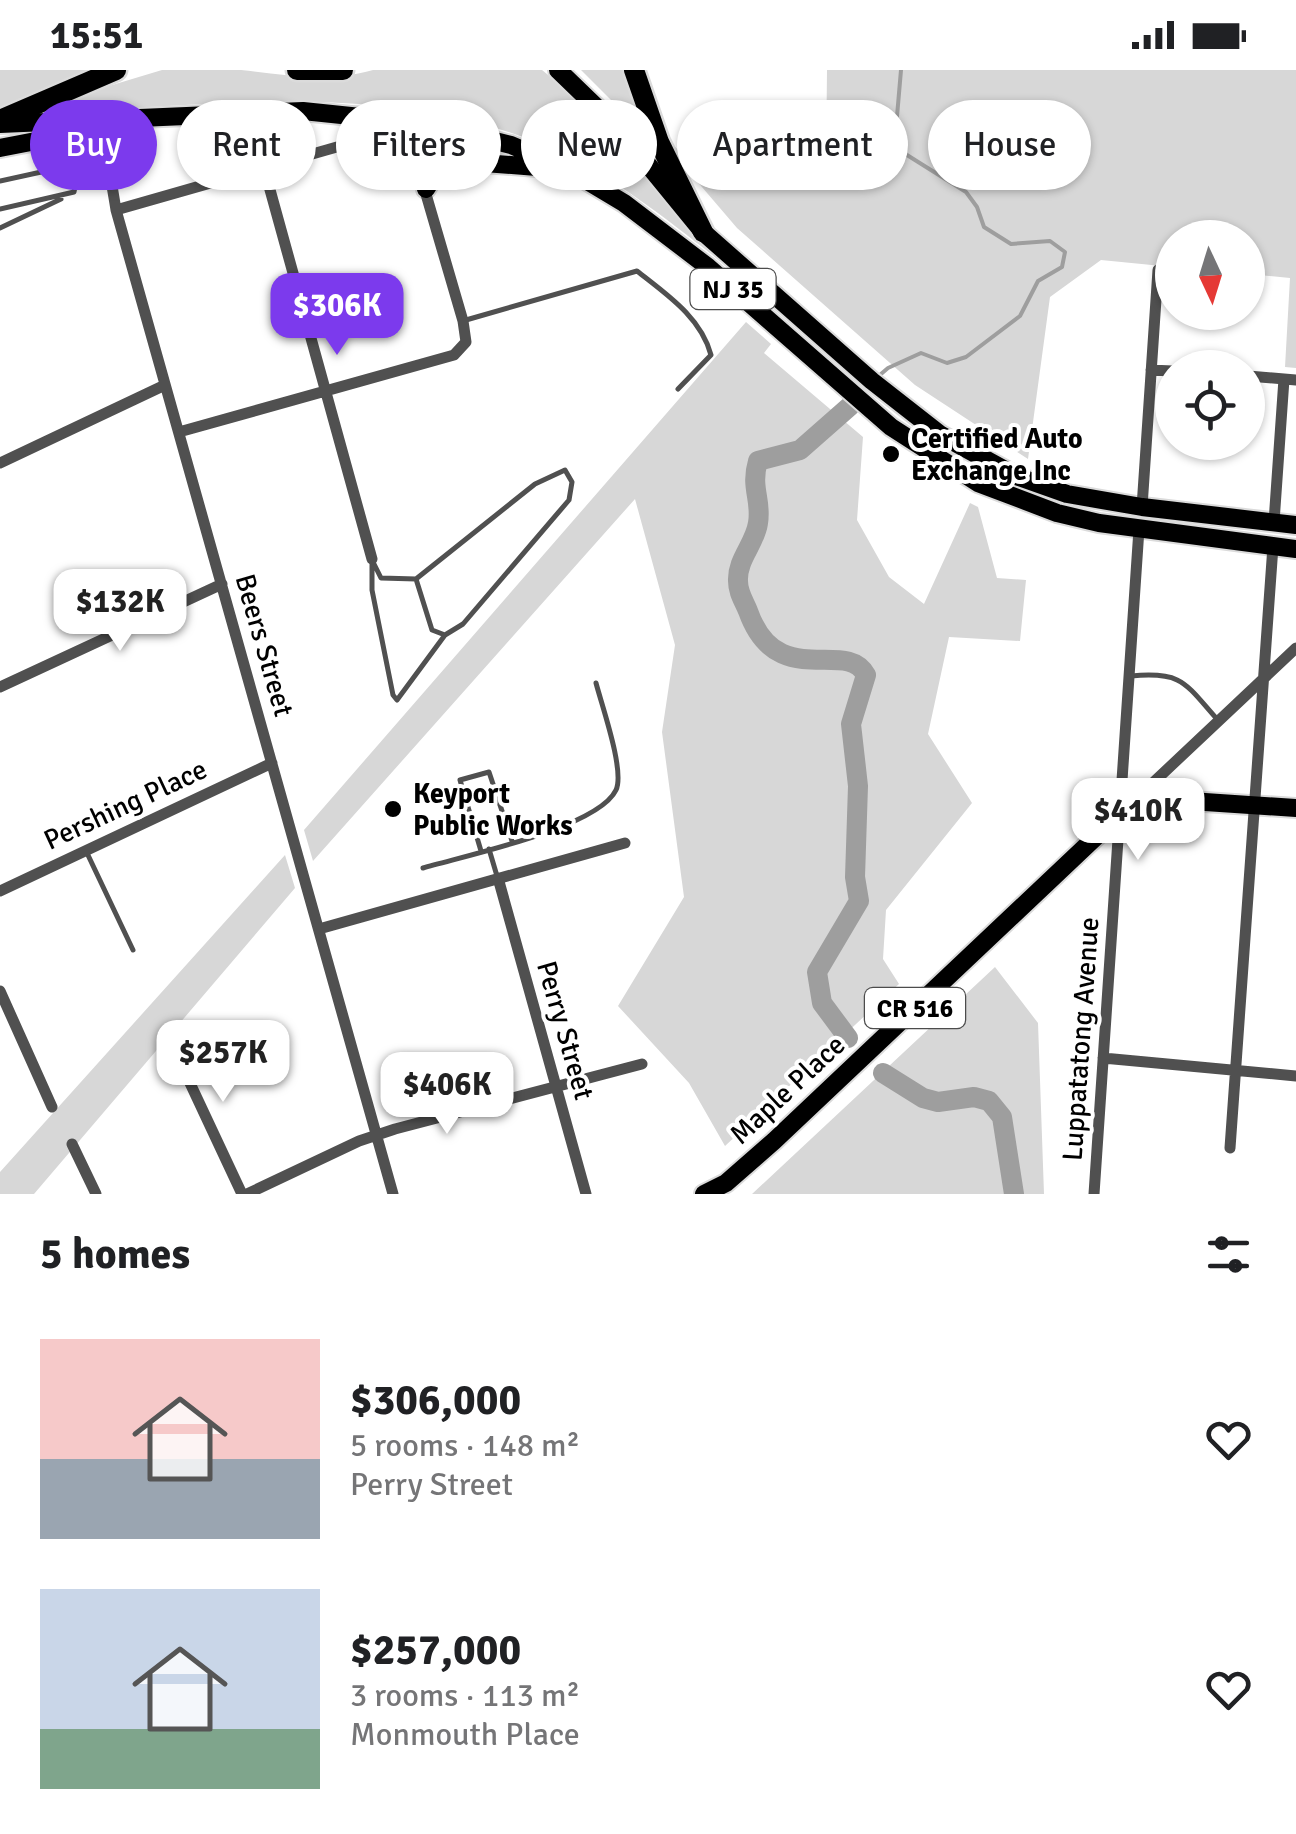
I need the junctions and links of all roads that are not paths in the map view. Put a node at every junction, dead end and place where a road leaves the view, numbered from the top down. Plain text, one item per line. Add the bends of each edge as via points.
1 (116, 70) edge
2 (297, 70) edge
3 (343, 70) edge
4 (558, 70) edge
5 (634, 70) edge
6 (157, 119) edge
7 (336, 119) edge
8 (0, 122) edge
9 (30, 122) edge
10 (30, 142) edge
11 (0, 148) edge
12 (0, 181) edge
13 (114, 190) edge
14 (186, 190) edge
15 (270, 190) edge
16 (426, 190) edge
17 (602, 190) edge
18 (72, 193) junction
19 (0, 209) edge
20 (116, 210) junction
21 (0, 228) edge
22 (703, 232) junction
23 (1155, 313) edge
24 (463, 321) junction
25 (1151, 370) junction
26 (1155, 370) edge
27 (1265, 377) edge
28 (1290, 379) edge
29 (165, 385) junction
30 (678, 389) dead end
31 (324, 391) junction
32 (178, 432) junction
33 (0, 463) edge
34 (1142, 507) junction
35 (1274, 522) junction
36 (1296, 525) edge
37 (1139, 529) junction
38 (1273, 546) junction
39 (1296, 549) edge
40 (372, 559) junction
41 (416, 579) junction
42 (222, 584) junction
43 (445, 635) junction
44 (1296, 648) edge
45 (1130, 676) junction
46 (1263, 680) junction
47 (596, 684) dead end
48 (0, 687) edge
49 (1220, 721) junction
50 (272, 763) junction
51 (1254, 805) junction
52 (1296, 808) edge
53 (1120, 814) junction
54 (512, 842) junction
55 (625, 843) dead end
56 (490, 849) junction
57 (85, 850) junction
58 (480, 852) junction
59 (423, 868) dead end
60 (498, 878) junction
61 (0, 891) edge
62 (319, 929) junction
63 (133, 950) dead end
64 (0, 991) edge
65 (167, 1034) dead end
66 (1103, 1058) junction
67 (642, 1064) dead end
68 (1236, 1071) junction
69 (1296, 1076) edge
70 (556, 1087) junction
71 (52, 1107) dead end
72 (376, 1135) junction
73 (72, 1144) dead end
74 (1230, 1148) dead end
75 (96, 1194) edge
76 (245, 1194) edge
77 (393, 1194) edge
78 (586, 1194) edge
79 (704, 1194) edge
80 (1094, 1194) edge

1 - 8 highway
2 - 3 highway
4 - 22 main road, NJ 35 via 618,128
5 - 22 highway via 659,142
6 - 7 main road, NJ 35 via 270,111
8 - 9 main road, NJ 35
10 - 11 main road
12 - 18 lane via 64,168 77,176
13 - 20 street, Beers Street
14 - 20 street
15 - 31 street
16 - 24 street
17 - 37 main road, NJ 35 via 683,247 876,414 944,463 1057,513
18 - 19 lane
18 - 21 lane
20 - 29 street, Beers Street
22 - 34 main road, NJ 35 via 941,436 1040,485
23 - 25 street
24 - 30 lane via 636,271 676,301 710,348 706,363
24 - 31 street via 466,342 454,355
25 - 26 street
25 - 34 street
27 - 28 street
28 - 35 street
29 - 32 street, Beers Street
29 - 33 street
31 - 32 street
31 - 40 street
32 - 42 street, Beers Street
34 - 35 main road, NJ 35
35 - 36 main road, NJ 35
37 - 38 main road, NJ 35
37 - 45 street, Luppatatong Avenue
38 - 39 main road, NJ 35
38 - 46 street
40 - 41 lane via 381,578
40 - 43 lane via 372,590 397,700
41 - 43 lane via 432,630
41 - 43 lane via 535,484 565,470 572,482 569,500 463,624
42 - 48 street
42 - 50 street, Beers Street
44 - 46 street, Maple Place
45 - 49 lane via 1182,681
45 - 53 street, Luppatatong Avenue
46 - 49 street, Maple Place
46 - 51 street
47 - 54 lane via 618,772 616,790 558,830
49 - 53 street, Maple Place
50 - 57 street, Pershing Place
50 - 62 street, Beers Street
51 - 52 main road, CR 516
51 - 53 main road, CR 516 via 1160,802
51 - 68 street
53 - 66 street, Luppatatong Avenue
53 - 79 main road, Maple Place / CR 516 via 774,1141
54 - 56 lane
54 - 58 lane via 489,772 460,780
55 - 60 street
56 - 58 lane
56 - 60 lane
57 - 61 street, Pershing Place
57 - 63 lane
58 - 59 lane
60 - 62 street
60 - 70 street, Perry Street
62 - 72 street, Beers Street
64 - 71 street
65 - 76 street
66 - 68 street
66 - 80 street, Luppatatong Avenue
67 - 70 street
68 - 69 street
68 - 74 street
70 - 72 street
70 - 78 street, Perry Street
72 - 76 street
72 - 77 street, Beers Street
73 - 75 street

